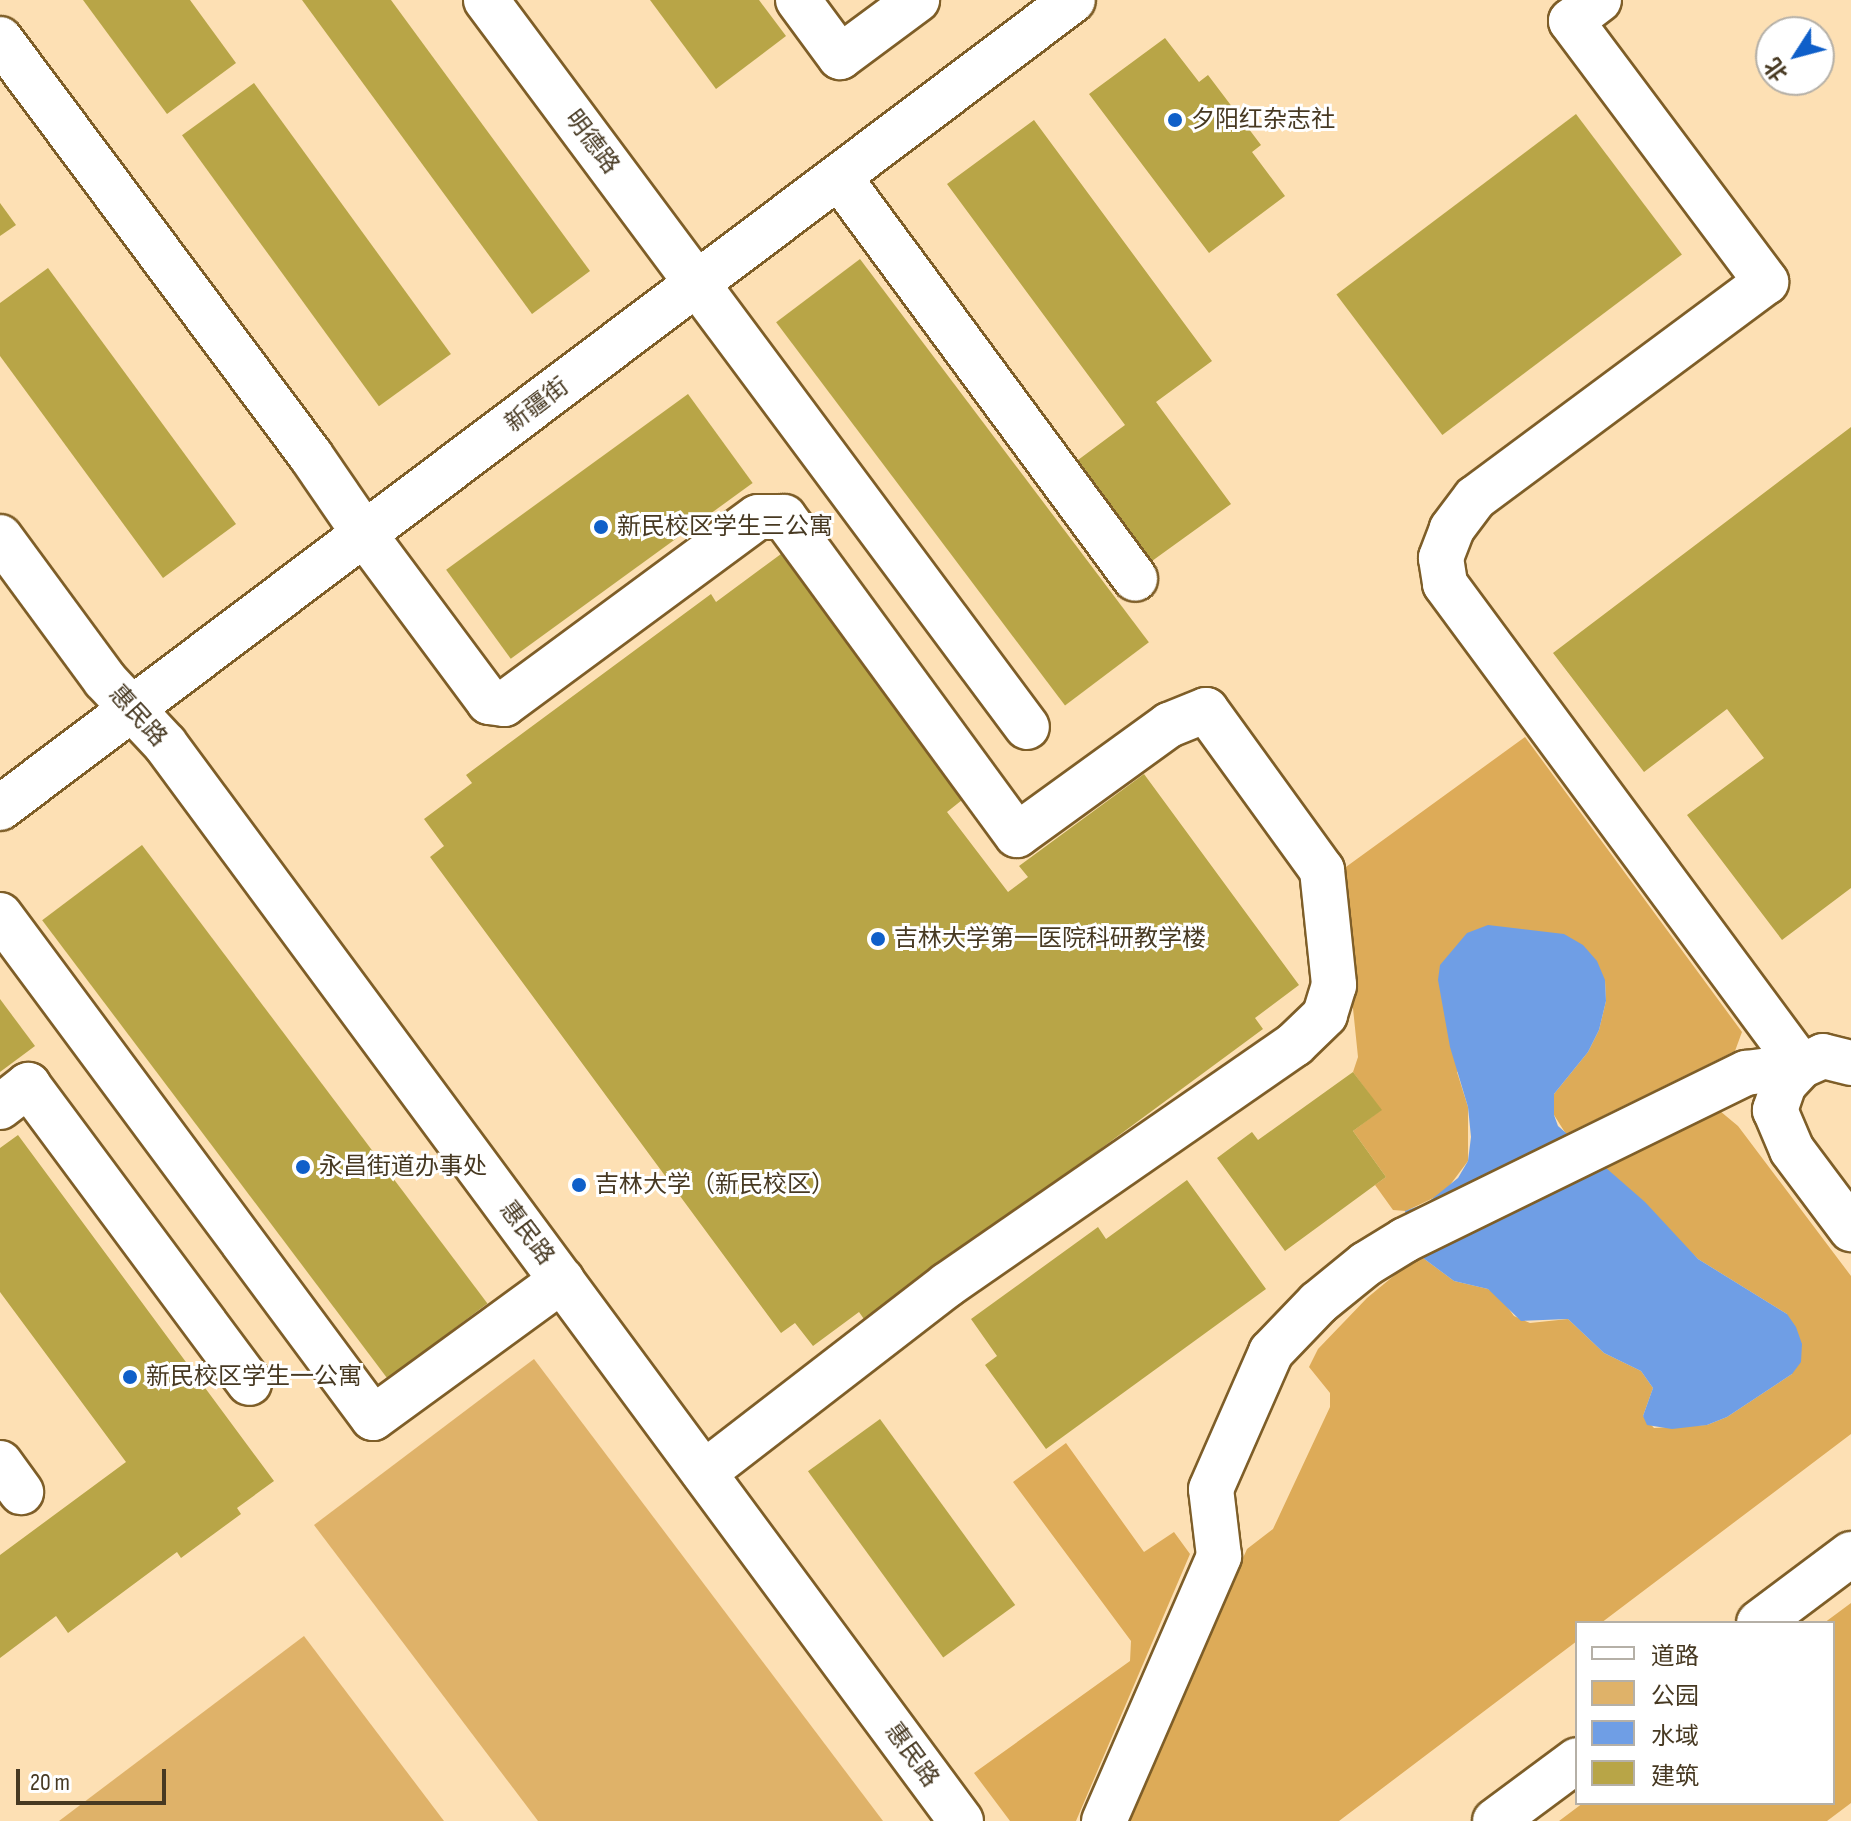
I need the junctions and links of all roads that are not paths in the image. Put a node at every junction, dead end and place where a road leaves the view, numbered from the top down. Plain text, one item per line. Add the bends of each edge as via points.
1 (486, 0) edge
2 (798, 0) edge
3 (917, 0) edge
4 (1073, 0) edge
5 (1599, 0) edge
6 (0, 39) edge
7 (839, 177) junction
8 (698, 284) junction
9 (365, 535) junction
10 (0, 537) edge
11 (1135, 579) dead end
12 (132, 709) junction
13 (1027, 727) dead end
14 (0, 808) edge
15 (0, 915) edge
16 (1851, 1063) edge
17 (1801, 1066) junction
18 (0, 1107) edge
19 (1851, 1229) edge
20 (562, 1280) junction
21 (249, 1383) dead end
22 (704, 1473) junction
23 (1851, 1554) edge
24 (1762, 1621) edge
25 (1575, 1761) edge
26 (961, 1821) edge
27 (1104, 1821) edge
28 (1495, 1821) edge

1 - 8 street, 明德路
2 - 3 street via 840,57
4 - 7 street, 新疆街
5 - 17 street via 1571,21 1766,282 1475,498 1452,529 1441,558 1445,584
6 - 9 street
7 - 8 street, 新疆街
7 - 11 street
8 - 9 street, 新疆街
8 - 13 street, 明德路
9 - 12 street, 新疆街
9 - 22 street via 489,702 504,704 758,517 784,517 1017,835 1169,725 1206,710 1322,870 1334,985 1325,1015 947,1285
10 - 12 street, 惠民路
12 - 14 street, 新疆街
12 - 20 street, 惠民路 via 165,744
15 - 20 street via 373,1418
16 - 17 street via 1823,1056
17 - 19 street via 1784,1084 1775,1110 1792,1150
17 - 27 street via 1746,1073 1405,1240 1318,1303 1271,1352 1211,1489 1219,1556
18 - 21 street via 28,1085
20 - 22 street, 惠民路
22 - 26 street, 惠民路
23 - 24 street
25 - 28 street

